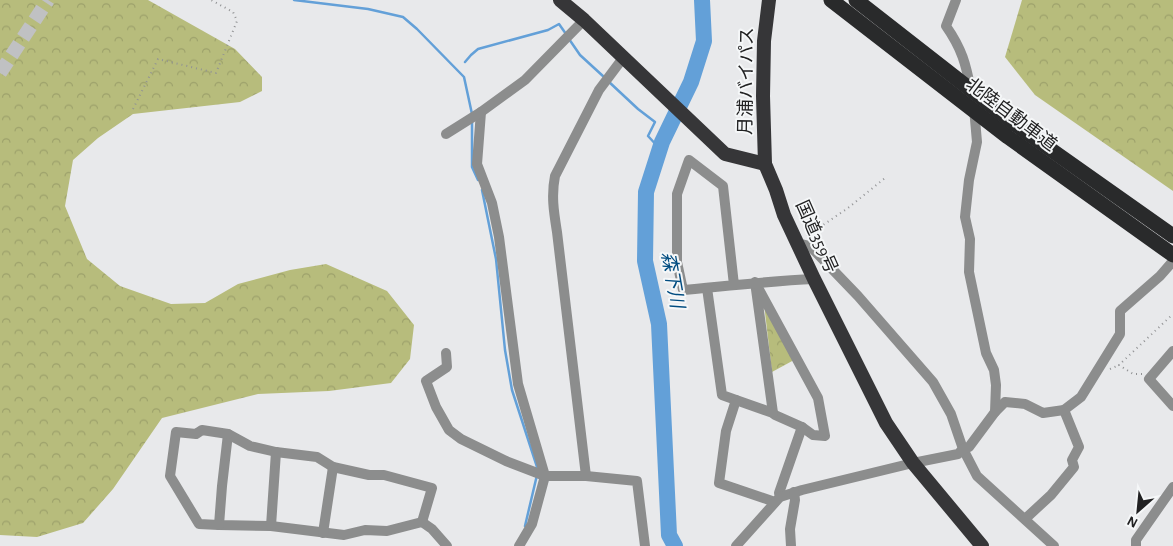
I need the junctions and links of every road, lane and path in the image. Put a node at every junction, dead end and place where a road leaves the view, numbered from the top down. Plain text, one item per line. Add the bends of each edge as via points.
1 (211, 0) edge
2 (560, 0) edge
3 (769, 0) edge
4 (831, 0) edge
5 (856, 0) edge
6 (956, 0) edge
7 (584, 20) junction
8 (623, 58) junction
9 (133, 109) dead end
10 (478, 114) junction
11 (446, 134) dead end
12 (764, 164) junction
13 (885, 178) dead end
14 (1170, 234) edge
15 (797, 243) junction
16 (1173, 255) edge
17 (1171, 267) edge
18 (814, 279) junction
19 (755, 282) junction
20 (734, 285) junction
21 (707, 288) junction
22 (1173, 314) edge
23 (1173, 350) edge
24 (446, 353) dead end
25 (1152, 375) junction
26 (736, 400) junction
27 (1173, 406) edge
28 (1064, 410) junction
29 (994, 412) junction
30 (773, 413) junction
31 (802, 426) junction
32 (228, 434) junction
33 (963, 449) junction
34 (276, 452) junction
35 (913, 463) junction
36 (333, 467) junction
37 (540, 474) junction
38 (586, 476) junction
39 (1173, 487) edge
40 (794, 492) junction
41 (778, 499) junction
42 (1024, 519) junction
43 (422, 522) junction
44 (219, 525) junction
45 (271, 526) junction
46 (323, 533) junction
47 (448, 546) edge
48 (519, 546) edge
49 (645, 546) edge
50 (736, 546) edge
51 (791, 546) edge
52 (982, 546) edge
53 (1054, 546) edge
54 (1136, 546) edge

1 - 9 path via 233,12 237,21 216,73 158,59
2 - 7 highway
3 - 12 highway, 月浦バイパス via 764,41
4 - 16 highway, 北陸自動車道 via 1008,137
5 - 14 highway, 北陸自動車道 via 1016,125
6 - 29 street via 946,26 966,63 973,101 977,142 965,216 970,239 970,272 986,353 994,370
7 - 8 highway
7 - 10 street via 525,80
8 - 12 highway via 726,154
8 - 38 street via 599,90 555,176 552,191
10 - 11 street
10 - 37 street via 477,164 492,203 499,237 518,384
12 - 15 highway, 国道359号
13 - 15 path
15 - 18 highway, 国道359号
15 - 33 street via 810,246 817,253 933,382 951,414
17 - 28 street via 1120,311 1120,334 1113,348 1081,397
18 - 19 street
18 - 35 highway, 国道359号 via 886,422
19 - 20 street
19 - 30 street
19 - 31 street via 818,398 825,436 813,435
20 - 21 street
20 - 21 street via 723,186 689,160 677,194 677,262 683,290
21 - 26 street via 722,396
22 - 25 path via 1119,365 1133,374
23 - 25 street
24 - 37 street via 447,367 426,381 449,430 506,461
25 - 27 street via 1149,379
26 - 30 street
26 - 41 street via 726,431 719,483
28 - 29 street via 1043,413 1025,404 1005,402
28 - 42 street via 1078,447 1072,460 1074,467 1051,495
29 - 33 street via 969,447
30 - 31 street
31 - 41 street
32 - 34 street via 250,446
32 - 44 street
32 - 44 street via 202,430 196,434 176,432 170,476 199,524
33 - 35 street via 958,454
33 - 42 street via 977,476
34 - 36 street via 317,457
34 - 45 street
35 - 40 street
35 - 52 highway, 国道359号
36 - 43 street via 384,475 432,488
36 - 46 street
37 - 38 street
37 - 48 street via 532,524
38 - 49 street via 637,481
39 - 54 street via 1136,540
40 - 41 street
40 - 51 street
41 - 50 street
42 - 53 street
43 - 46 street via 387,531 365,530 344,535
43 - 47 street
44 - 45 street
45 - 46 street

